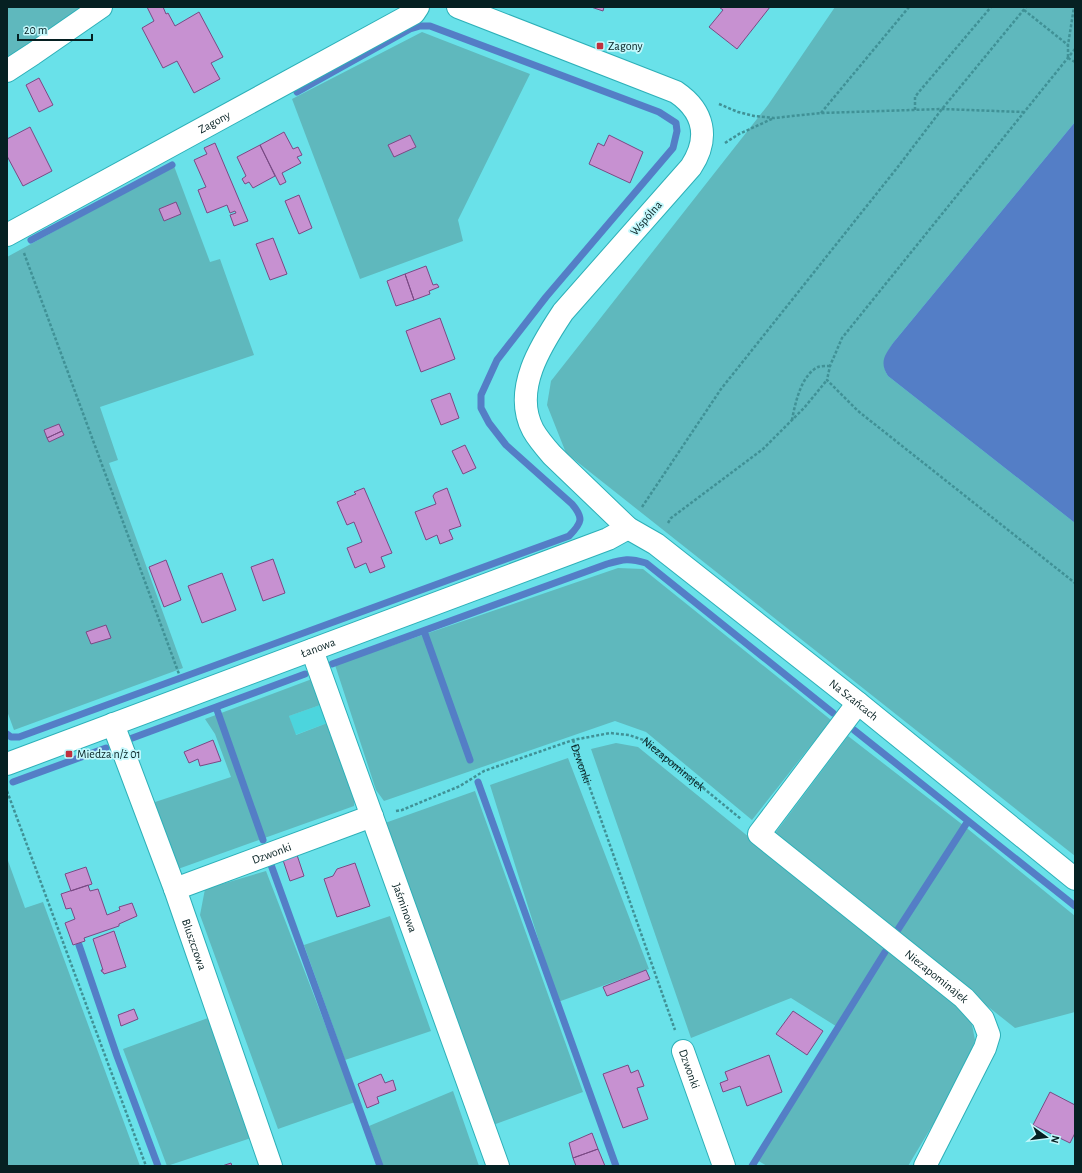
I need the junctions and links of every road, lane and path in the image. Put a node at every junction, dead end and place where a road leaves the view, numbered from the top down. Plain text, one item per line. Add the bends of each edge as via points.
1 (101, 7) edge
2 (418, 7) edge
3 (458, 7) edge
4 (909, 7) edge
5 (991, 7) edge
6 (1026, 7) edge
7 (1074, 7) edge
8 (1024, 10) junction
9 (1068, 45) junction
10 (1075, 49) edge
11 (1068, 58) junction
12 (1075, 62) edge
13 (7, 71) edge
14 (718, 104) dead end
15 (942, 109) junction
16 (915, 110) junction
17 (1024, 112) junction
18 (821, 113) junction
19 (774, 118) junction
20 (721, 146) dead end
21 (7, 235) edge
22 (23, 249) dead end
23 (830, 366) junction
24 (827, 380) junction
25 (792, 420) junction
26 (628, 528) junction
27 (656, 544) junction
28 (1075, 583) edge
29 (312, 650) junction
30 (178, 668) dead end
31 (858, 703) junction
32 (113, 724) junction
33 (573, 740) junction
34 (7, 764) edge
35 (7, 791) edge
36 (372, 816) junction
37 (759, 834) junction
38 (1075, 879) edge
39 (175, 889) junction
40 (683, 1052) joint
41 (146, 1166) edge
42 (271, 1166) edge
43 (498, 1166) edge
44 (724, 1166) edge
45 (925, 1166) edge

1 - 13 street
2 - 21 street, Zagony via 414,13
3 - 26 street, Wspólna via 676,92 695,109 700,121 701,147 696,159 563,312 543,344 532,368 528,388 526,401 529,418 541,442
4 - 18 path
5 - 16 path via 915,97
6 - 8 path
7 - 9 path
8 - 9 path
8 - 15 path
9 - 11 path
10 - 11 path
11 - 12 path
11 - 17 path
14 - 19 path via 754,116
15 - 16 path
15 - 17 path
15 - 26 path via 721,389
16 - 18 path
17 - 23 path via 842,338
18 - 19 path
19 - 20 path via 739,134
22 - 30 path
23 - 24 path
23 - 25 path via 819,366 810,372 801,387
24 - 25 path
24 - 28 path via 858,411
25 - 27 path via 763,449 671,518
26 - 27 street, Na Szańcach
26 - 29 street, Łanowa via 608,539
27 - 31 street, Na Szańcach
29 - 32 street, Łanowa
29 - 36 street, Jaśminowa
31 - 37 street
31 - 38 street, Na Szańcach
32 - 34 street, Łanowa
32 - 39 street, Bluszczowa
33 - 36 path, Dzwonki via 484,771 460,786 402,810
33 - 37 path, Niezapominajek via 610,733 629,735 646,741
33 - 40 path, Dzwonki
35 - 41 path
36 - 39 street, Dzwonki
36 - 43 street, Jaśminowa
37 - 45 street, Niezapominajek via 964,998 984,1019 989,1035 985,1048
39 - 42 street, Bluszczowa
40 - 44 street, Dzwonki

